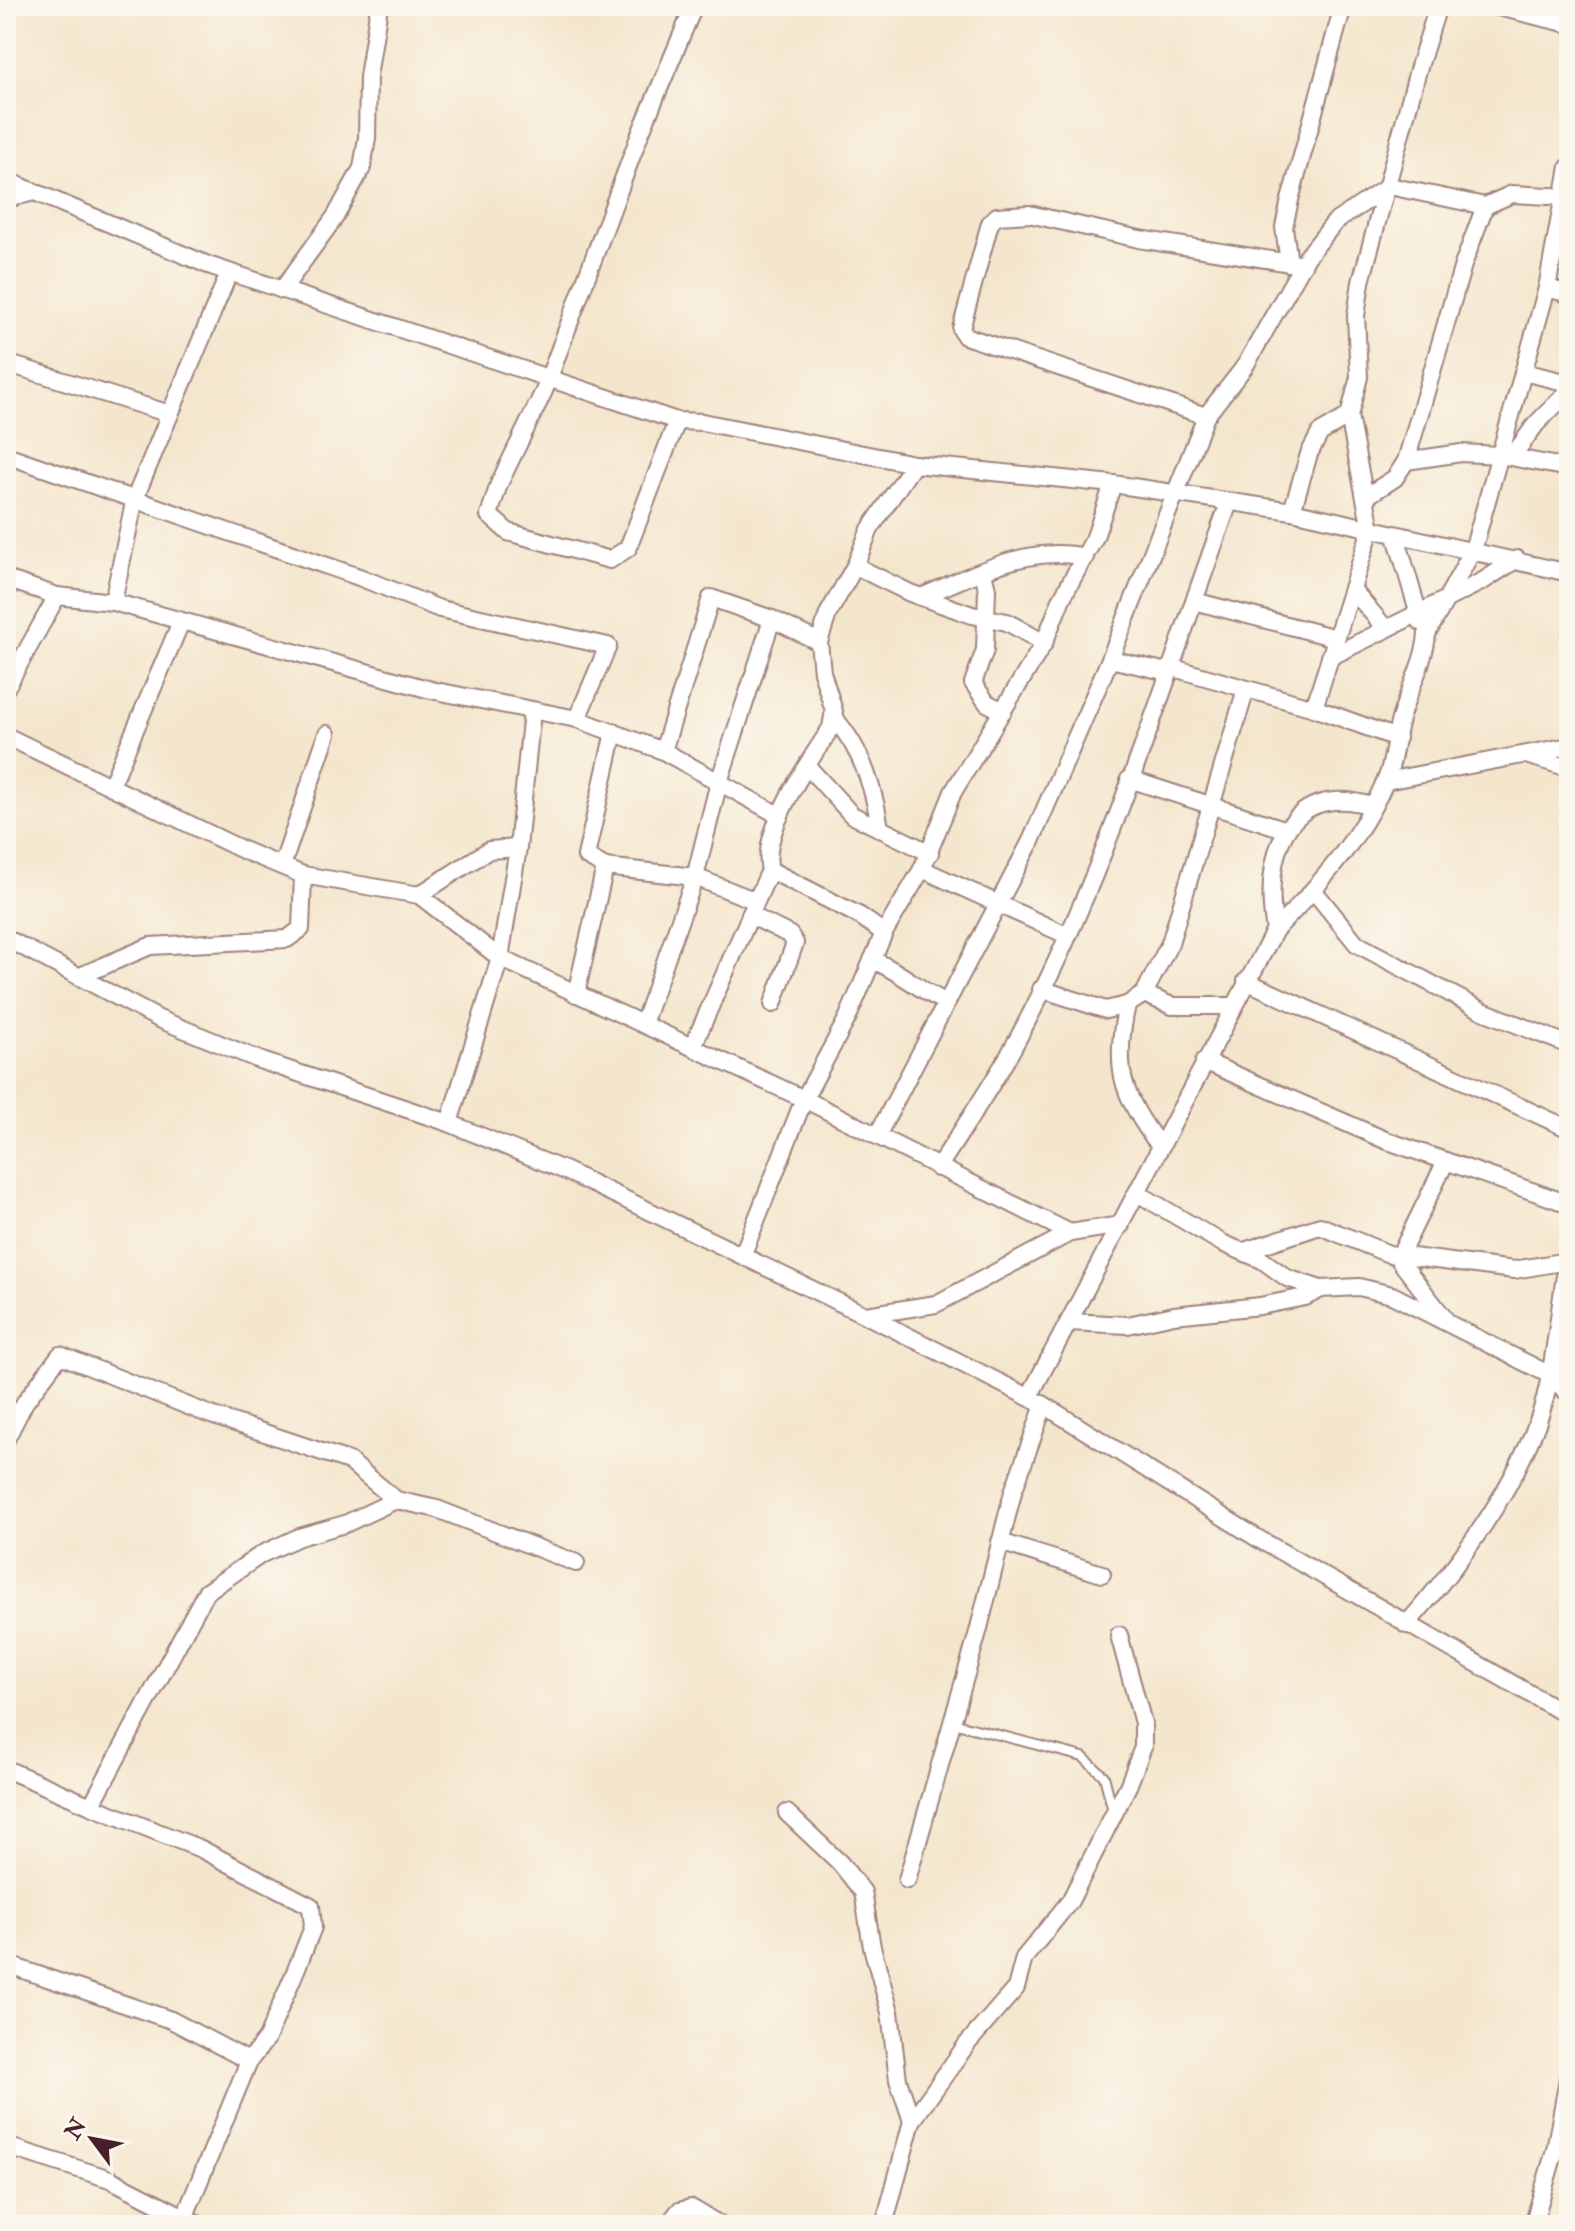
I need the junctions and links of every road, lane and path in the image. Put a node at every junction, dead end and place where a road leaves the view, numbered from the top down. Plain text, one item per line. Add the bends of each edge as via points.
1 (379, 6) edge
2 (694, 6) edge
3 (1343, 6) edge
4 (1438, 6) edge
5 (1494, 6) edge
6 (1569, 24) edge
7 (1569, 167) edge
8 (6, 180) edge
9 (1389, 186) junction
10 (34, 192) junction
11 (1566, 196) edge
12 (6, 199) edge
13 (1485, 206) junction
14 (1296, 264) junction
15 (229, 273) junction
16 (1547, 288) junction
17 (282, 290) junction
18 (1569, 294) edge
19 (6, 363) edge
20 (1523, 372) junction
21 (547, 378) junction
22 (1569, 383) edge
23 (1569, 391) edge
24 (170, 414) junction
25 (1206, 416) junction
26 (1349, 416) junction
27 (677, 421) junction
28 (6, 455) edge
29 (1506, 456) junction
30 (1406, 461) junction
31 (914, 464) junction
32 (1569, 468) edge
33 (1113, 484) junction
34 (1173, 494) junction
35 (1367, 496) junction
36 (135, 498) junction
37 (1229, 503) junction
38 (1292, 511) junction
39 (1371, 529) junction
40 (1396, 536) junction
41 (1473, 550) junction
42 (1085, 557) junction
43 (1517, 559) junction
44 (855, 566) junction
45 (983, 572) junction
46 (1569, 573) edge
47 (6, 579) edge
48 (1352, 589) junction
49 (57, 596) junction
50 (921, 597) junction
51 (1446, 599) junction
52 (1194, 601) junction
53 (113, 602) junction
54 (1417, 613) junction
55 (987, 618) junction
56 (772, 619) junction
57 (181, 622) junction
58 (1386, 629) junction
59 (1427, 634) junction
60 (1336, 638) junction
61 (819, 642) junction
62 (1044, 643) junction
63 (1330, 657) junction
64 (1110, 659) junction
65 (1169, 670) junction
66 (6, 688) edge
67 (1246, 689) junction
68 (1314, 708) junction
69 (532, 711) junction
70 (1003, 711) junction
71 (833, 717) junction
72 (577, 719) junction
73 (614, 732) junction
74 (327, 734) dead end
75 (6, 736) edge
76 (1397, 738) junction
77 (1569, 746) edge
78 (663, 751) junction
79 (1525, 754) junction
80 (808, 767) junction
81 (1569, 768) edge
82 (1129, 779) junction
83 (1386, 781) junction
84 (719, 782) junction
85 (111, 786) junction
86 (1211, 805) junction
87 (1372, 806) junction
88 (780, 816) junction
89 (880, 828) junction
90 (1284, 829) junction
91 (518, 848) junction
92 (926, 861) junction
93 (282, 866) junction
94 (605, 867) junction
95 (770, 870) junction
96 (303, 875) junction
97 (695, 877) junction
98 (1314, 891) junction
99 (419, 895) junction
100 (999, 903) junction
101 (753, 908) junction
102 (1275, 930) junction
103 (884, 933) junction
104 (1066, 935) junction
105 (6, 938) edge
106 (500, 958) junction
107 (872, 960) junction
108 (80, 976) junction
109 (1246, 981) junction
110 (1041, 989) junction
111 (576, 994) junction
112 (1144, 994) junction
113 (947, 1003) junction
114 (773, 1004) dead end
115 (1127, 1005) junction
116 (1232, 1006) junction
117 (643, 1024) junction
118 (1569, 1045) edge
119 (693, 1046) junction
120 (1204, 1061) junction
121 (804, 1099) junction
122 (449, 1123) junction
123 (1569, 1129) edge
124 (877, 1136) junction
125 (1160, 1146) junction
126 (1446, 1161) junction
127 (938, 1168) junction
128 (1139, 1194) junction
129 (1569, 1204) edge
130 (1121, 1225) junction
131 (1070, 1233) junction
132 (1244, 1251) junction
133 (743, 1254) junction
134 (1400, 1255) junction
135 (1568, 1257) edge
136 (1321, 1289) junction
137 (866, 1315) junction
138 (1069, 1322) junction
139 (1449, 1324) junction
140 (1556, 1326) junction
141 (1569, 1344) edge
142 (1569, 1366) edge
143 (1548, 1374) junction
144 (1569, 1394) edge
145 (1037, 1401) junction
146 (6, 1439) edge
147 (396, 1500) junction
148 (1000, 1542) junction
149 (576, 1563) dead end
150 (1102, 1574) dead end
151 (1406, 1625) junction
152 (1119, 1635) dead end
153 (1569, 1716) edge
154 (953, 1723) junction
155 (6, 1769) edge
156 (91, 1806) junction
157 (787, 1813) dead end
158 (1114, 1816) junction
159 (907, 1880) dead end
160 (6, 1964) edge
161 (249, 2061) junction
162 (1569, 2074) edge
163 (912, 2121) junction
164 (6, 2146) edge
165 (185, 2216) junction
166 (200, 2225) edge
167 (668, 2225) edge
168 (720, 2225) edge
169 (884, 2225) edge
170 (1533, 2225) edge

1 - 17 street via 362,168 335,217
2 - 21 street
3 - 14 street via 1284,227
4 - 9 street
5 - 6 street
7 - 11 street
8 - 10 street
9 - 13 street
9 - 14 street via 1335,222
9 - 26 street via 1361,282 1356,316 1359,377
10 - 12 street
10 - 15 street
11 - 13 street via 1512,194
11 - 16 street
13 - 30 street
14 - 25 street via 1245,366
14 - 25 street via 1139,239 1029,214 997,216 990,223 961,329 965,336
15 - 17 street
15 - 24 street
16 - 18 street
16 - 20 street
17 - 21 street
19 - 24 street
20 - 22 street
20 - 29 street
21 - 27 street
21 - 27 street via 489,515 508,532 610,560 628,548
23 - 29 street
24 - 36 street
25 - 34 street
26 - 35 street
26 - 38 street via 1320,433
27 - 31 street
28 - 36 street
29 - 30 street via 1461,453
29 - 32 street
29 - 41 street
30 - 35 street via 1395,478
31 - 33 street
31 - 44 street via 870,529
33 - 34 street
33 - 42 street
34 - 37 street
34 - 64 street
35 - 39 street
36 - 53 street
36 - 72 street via 440,609 608,646
37 - 38 street
37 - 52 street
38 - 39 street
39 - 40 street
39 - 48 street
40 - 41 street
40 - 54 street
41 - 43 street
41 - 51 street
42 - 45 street via 1039,553
42 - 62 street
43 - 46 street
43 - 51 street
44 - 50 street
44 - 61 street
45 - 50 street
45 - 55 street
47 - 49 street
48 - 58 street
48 - 60 street
49 - 53 street
49 - 66 street
50 - 55 street
51 - 54 street
51 - 59 street
52 - 60 street
52 - 65 street
53 - 57 street
54 - 58 street
54 - 59 street
55 - 62 street via 1007,622
55 - 70 street via 985,650 973,683 987,703
56 - 61 street
56 - 78 street via 711,598
56 - 84 street
57 - 69 street via 431,690
57 - 85 street
58 - 63 street
59 - 76 street
60 - 63 street
61 - 71 street
62 - 70 street
63 - 68 street
64 - 65 street
64 - 100 street
65 - 67 street
65 - 82 street
67 - 68 street
67 - 86 street
68 - 76 street
69 - 72 street
69 - 91 street
70 - 92 street via 953,792
71 - 80 street
71 - 89 street via 849,734 862,762
72 - 73 street
73 - 78 street
73 - 94 street via 586,856
74 - 93 street
75 - 85 street
76 - 83 street
77 - 79 street
78 - 84 street
79 - 81 street
79 - 83 street
80 - 88 street
80 - 89 street via 852,815
82 - 86 street
82 - 104 street
83 - 87 street
84 - 88 street
84 - 97 street
85 - 93 street
86 - 90 street
86 - 112 street via 1170,943
87 - 90 street via 1331,800 1300,813
87 - 98 street
88 - 95 street via 766,858
89 - 92 street
90 - 102 street via 1270,902
91 - 99 street via 489,850
91 - 106 street
92 - 100 street
92 - 103 street
93 - 96 street
94 - 97 street
94 - 111 street
95 - 101 street
95 - 103 street
96 - 99 street
96 - 108 street via 301,929 287,939 150,946
97 - 101 street
97 - 117 street
98 - 102 street
98 - 118 street via 1357,944 1483,1011
99 - 106 street
100 - 104 street
100 - 113 street
101 - 114 street via 795,943
101 - 119 street
102 - 109 street
103 - 107 street
104 - 110 street
105 - 108 street
106 - 111 street
106 - 122 street
107 - 113 street
107 - 121 street
108 - 122 street via 159,1019 262,1061
109 - 116 street
109 - 123 street
110 - 115 street via 1106,1010
110 - 127 street via 1009,1054
111 - 117 street
112 - 115 street
112 - 116 street via 1172,1006
113 - 124 street
115 - 125 street via 1118,1045 1125,1090
116 - 120 street
117 - 119 street
119 - 121 street
120 - 125 street
120 - 126 street
121 - 124 street
121 - 133 street
122 - 133 street
124 - 127 street
125 - 128 street
126 - 129 street
126 - 134 street
127 - 131 street
128 - 130 street
128 - 132 street
130 - 131 street
130 - 138 street
131 - 137 street via 936,1304
132 - 134 street via 1320,1226
132 - 136 street via 1287,1278
133 - 137 street
134 - 135 street via 1514,1270
134 - 139 street
135 - 140 street
136 - 138 street via 1260,1306 1128,1325
136 - 139 street via 1359,1287 1392,1295
137 - 145 street
138 - 145 street
139 - 143 street
140 - 141 street
140 - 143 street
142 - 143 street
143 - 144 street
143 - 151 street via 1538,1420 1491,1513 1444,1583
145 - 148 street
145 - 151 street
146 - 147 street via 25,1402 60,1355 208,1414 349,1461
147 - 149 street via 437,1509
147 - 156 street via 262,1554 206,1592
148 - 150 street
148 - 154 street
151 - 153 street
152 - 158 street via 1143,1723 1143,1747
154 - 158 lane via 1083,1757 1104,1776
154 - 159 street
155 - 156 street
156 - 161 street via 201,1849 311,1906 313,1927 298,1965 267,2038
157 - 163 street via 863,1892 890,2012 898,2080
158 - 163 street via 1070,1901 1024,1958 1016,1988 967,2044
160 - 161 street via 171,2020
161 - 165 street
162 - 170 street via 1555,2150
163 - 169 street
164 - 165 street via 110,2179
165 - 166 street
167 - 168 street via 679,2211 691,2208

